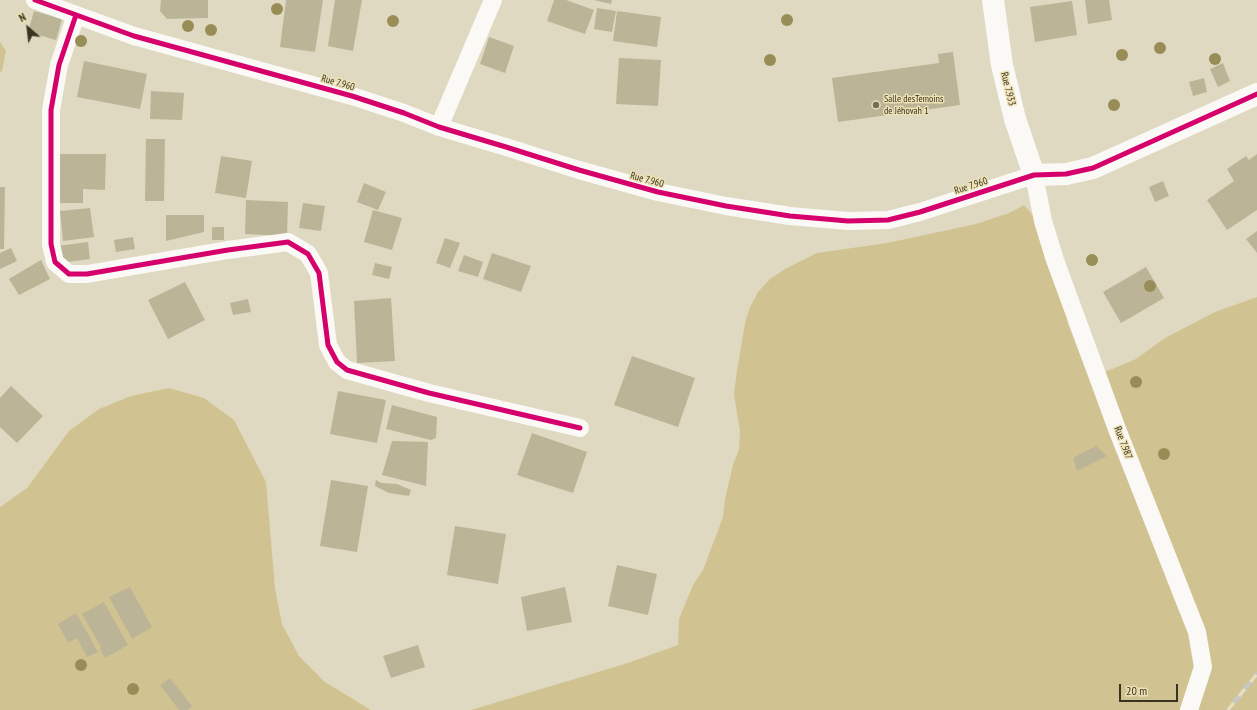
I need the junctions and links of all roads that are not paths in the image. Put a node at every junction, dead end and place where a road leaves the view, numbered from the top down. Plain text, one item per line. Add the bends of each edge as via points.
1 (35, 0) edge
2 (493, 0) edge
3 (993, 0) edge
4 (76, 15) junction
5 (1257, 94) edge
6 (439, 127) junction
7 (1034, 175) junction
8 (580, 428) dead end
9 (1188, 710) edge

1 - 4 street, Rue 7.960
2 - 6 street
3 - 7 street, Rue 7.933 via 1002,65 1015,119
4 - 6 street, Rue 7.960 via 134,36 352,96
4 - 8 street via 59,65 51,110 51,244 55,262 69,274 87,274 288,242 308,254 318,273 328,344 337,362 347,370 429,393
5 - 7 street, Rue 7.960 via 1093,168 1066,174
6 - 7 street, Rue 7.960 via 658,192 790,216 848,221 888,220
7 - 9 street, Rue 7.987 via 1043,222 1055,260 1117,429 1197,632 1203,667

